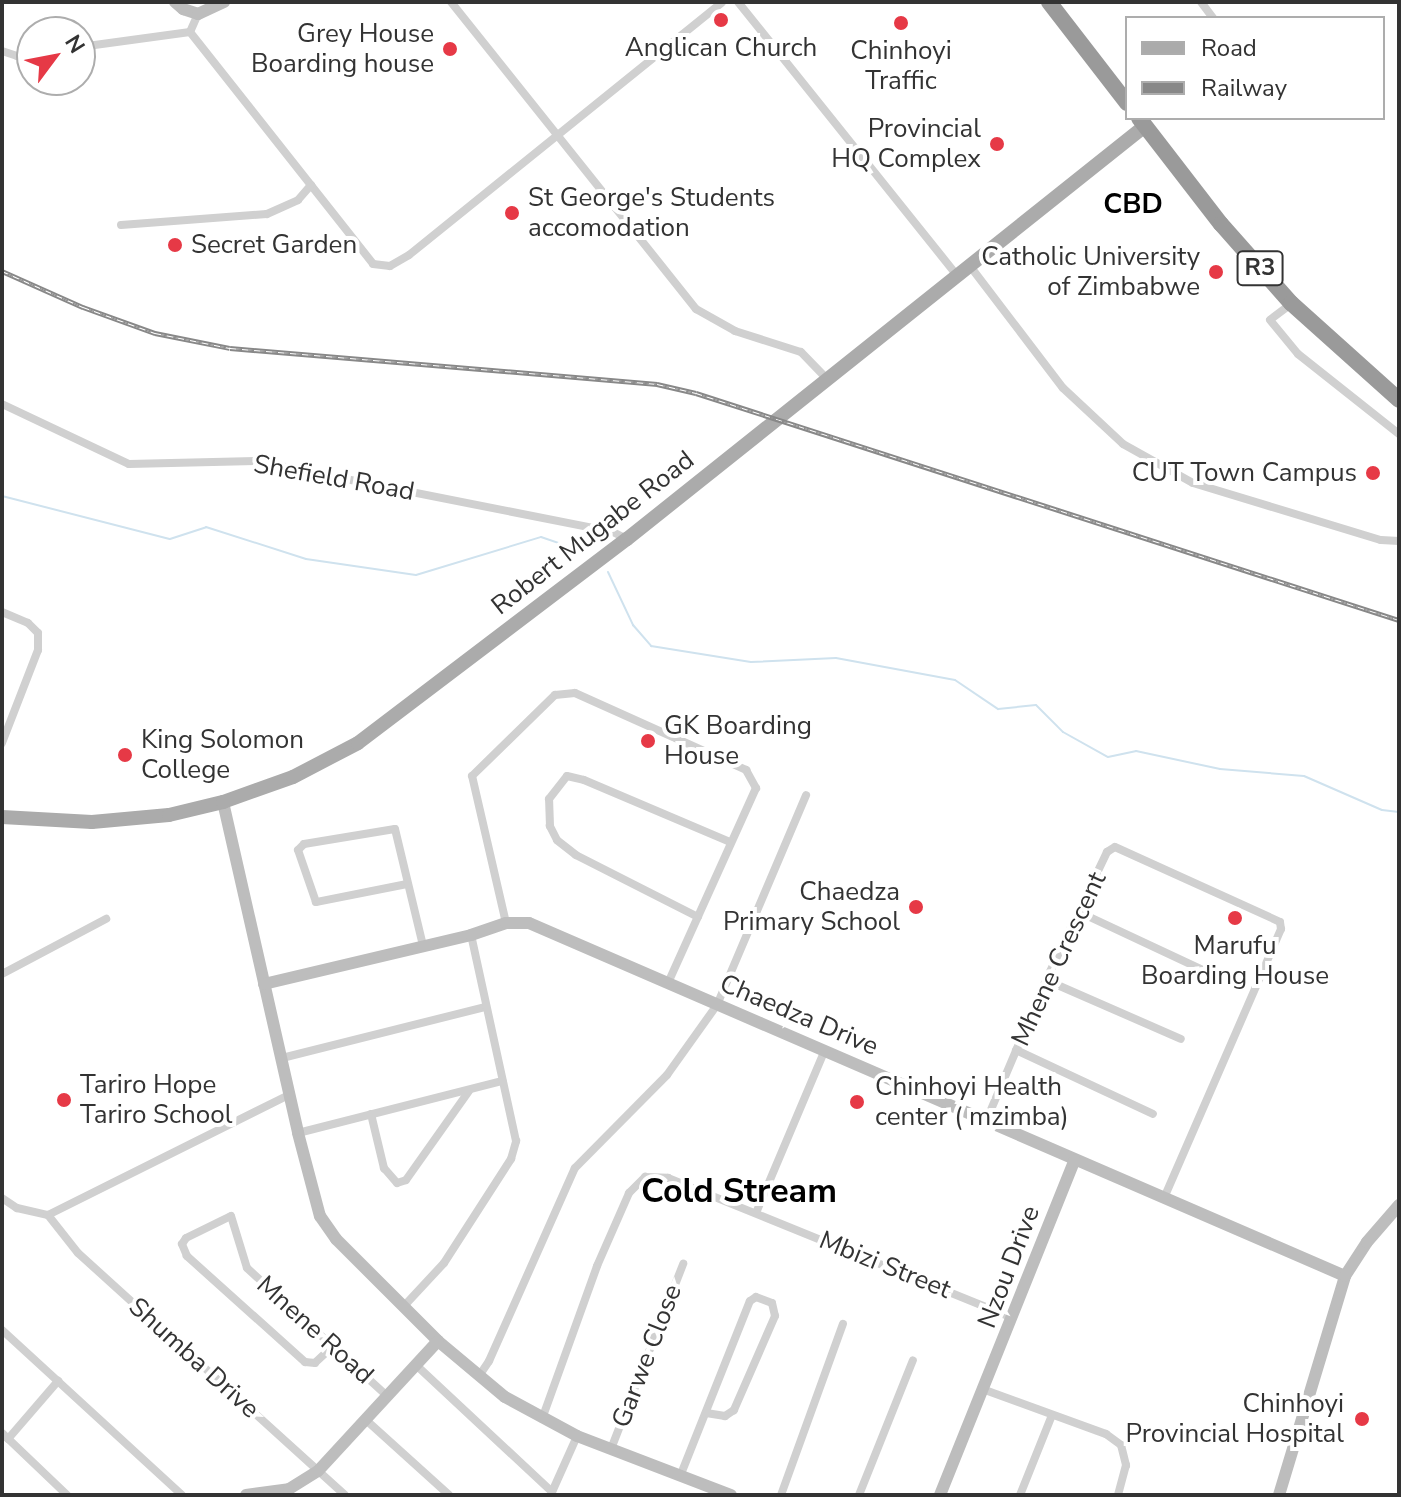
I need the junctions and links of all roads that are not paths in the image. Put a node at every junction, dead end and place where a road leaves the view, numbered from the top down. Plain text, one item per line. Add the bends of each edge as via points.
1 (175, 2) edge
2 (224, 2) edge
3 (451, 2) edge
4 (722, 2) edge
5 (738, 2) edge
6 (1049, 2) edge
7 (198, 14) junction
8 (190, 32) junction
9 (96, 45) edge
10 (1125, 98) edge
11 (1142, 122) edge
12 (558, 133) junction
13 (311, 185) junction
14 (121, 225) dead end
15 (970, 266) junction
16 (957, 275) junction
17 (1291, 303) junction
18 (827, 379) junction
19 (1399, 400) edge
20 (2, 404) edge
21 (1399, 434) edge
22 (627, 539) junction
23 (1399, 541) edge
24 (2, 612) edge
25 (2, 743) edge
26 (806, 795) dead end
27 (223, 802) junction
28 (2, 817) edge
29 (730, 842) junction
30 (407, 884) junction
31 (1079, 912) junction
32 (698, 917) junction
33 (106, 919) dead end
34 (506, 923) junction
35 (471, 935) junction
36 (423, 946) junction
37 (2, 974) edge
38 (1046, 980) junction
39 (1224, 980) dead end
40 (668, 983) junction
41 (264, 984) junction
42 (717, 1005) junction
43 (485, 1007) junction
44 (1181, 1039) dead end
45 (825, 1050) junction
46 (1016, 1050) junction
47 (282, 1058) junction
48 (502, 1081) junction
49 (470, 1090) junction
50 (289, 1095) junction
51 (371, 1114) junction
52 (1153, 1114) dead end
53 (987, 1119) junction
54 (298, 1133) junction
55 (1075, 1160) junction
56 (2, 1198) edge
57 (1164, 1198) junction
58 (1399, 1205) edge
59 (756, 1213) junction
60 (48, 1215) junction
61 (683, 1264) dead end
62 (1345, 1276) junction
63 (405, 1305) junction
64 (1012, 1318) junction
65 (843, 1324) dead end
66 (2, 1330) edge
67 (438, 1341) junction
68 (332, 1347) junction
69 (913, 1360) dead end
70 (416, 1365) junction
71 (479, 1376) junction
72 (58, 1381) junction
73 (985, 1390) junction
74 (387, 1396) junction
75 (706, 1413) junction
76 (1052, 1415) junction
77 (366, 1420) junction
78 (541, 1420) junction
79 (5, 1436) edge
80 (577, 1436) junction
81 (611, 1449) junction
82 (318, 1471) junction
83 (681, 1474) junction
84 (67, 1495) edge
85 (182, 1495) edge
86 (246, 1495) edge
87 (345, 1495) edge
88 (449, 1495) edge
89 (731, 1495) edge
90 (781, 1495) edge
91 (859, 1495) edge
92 (940, 1495) edge
93 (1020, 1495) edge
94 (1118, 1495) edge
95 (1279, 1495) edge

1 - 7 street
2 - 7 street
3 - 12 street
4 - 12 street
5 - 16 street
6 - 10 highway
7 - 8 street
8 - 9 street
8 - 13 street
11 - 15 main road, Robert Mugabe Road
11 - 17 highway, R3
12 - 13 street via 390,266 373,264
12 - 18 street via 696,309 735,331 801,352
13 - 14 street via 298,200 267,214
15 - 16 main road, Robert Mugabe Road
15 - 23 street via 1063,388 1123,444 1193,483
16 - 18 main road, Robert Mugabe Road
17 - 19 highway, R3
17 - 21 street via 1270,320 1298,354
18 - 22 main road, Robert Mugabe Road
20 - 22 street, Shefield Road via 129,464 255,461
22 - 27 main road, Robert Mugabe Road via 358,743 293,777
24 - 25 street via 38,633 38,650
26 - 42 street
27 - 28 main road, Robert Mugabe Road via 167,815 92,822
27 - 41 street
29 - 32 street
29 - 32 street via 584,780 567,776 549,799 550,826 557,840 576,855
29 - 34 street via 756,788 746,770 575,693 555,695 472,776
30 - 30 street via 395,829 304,844 298,850 316,902
30 - 36 street
31 - 38 street, Mhene Crescent
31 - 39 street
31 - 57 street, Mhene Crescent via 1107,852 1115,847 1280,922
32 - 40 street
33 - 37 street
34 - 35 street, Chaedza Drive
34 - 40 street, Chaedza Drive via 529,923
35 - 36 street, Chaedza Drive
35 - 43 street
36 - 41 street, Chaedza Drive
38 - 44 street
38 - 46 street, Mhene Crescent
40 - 42 street, Chaedza Drive
41 - 47 street
42 - 45 street, Chaedza Drive
42 - 71 street via 667,1075 575,1168
43 - 47 street
43 - 48 street
45 - 53 street, Chaedza Drive
45 - 59 street
46 - 52 street
46 - 53 street, Mhene Crescent
47 - 50 street
48 - 49 street
48 - 63 street via 516,1141 511,1159 444,1263
49 - 51 street
49 - 51 street via 406,1180 397,1183 384,1168
50 - 54 street
50 - 60 street
51 - 54 street
53 - 55 street, Chaedza Drive
54 - 63 street via 320,1216 336,1239
55 - 57 street, Chaedza Drive
55 - 64 street, Nzou Drive
56 - 60 street via 17,1208
57 - 62 street, Chaedza Drive
58 - 62 street
59 - 64 street, Mbizi Street
59 - 78 street, Mbizi Street via 668,1178 645,1177 629,1193 597,1266
60 - 82 street, Shumba Drive via 78,1253
61 - 81 street, Garwe Close
62 - 95 street
63 - 67 street
64 - 73 street, Nzou Drive
65 - 90 street
66 - 72 street
67 - 70 street
67 - 71 street
68 - 68 street, Mnene Road via 247,1268 231,1216 186,1238 182,1244 187,1256 305,1362 315,1363
68 - 74 street, Mnene Road
69 - 91 street
70 - 74 street
70 - 80 street via 552,1492
71 - 78 street
72 - 79 street
72 - 85 street
73 - 76 street
73 - 92 street, Nzou Drive
74 - 77 street
75 - 75 street via 750,1301 756,1297 772,1303 775,1316 734,1410 725,1416
75 - 83 street
76 - 93 street
76 - 94 street via 1106,1434 1121,1445 1126,1465
77 - 82 street
77 - 88 street
78 - 80 street
79 - 84 street
80 - 81 street
81 - 83 street
82 - 86 street via 289,1489
82 - 87 street, Shumba Drive
83 - 89 street

